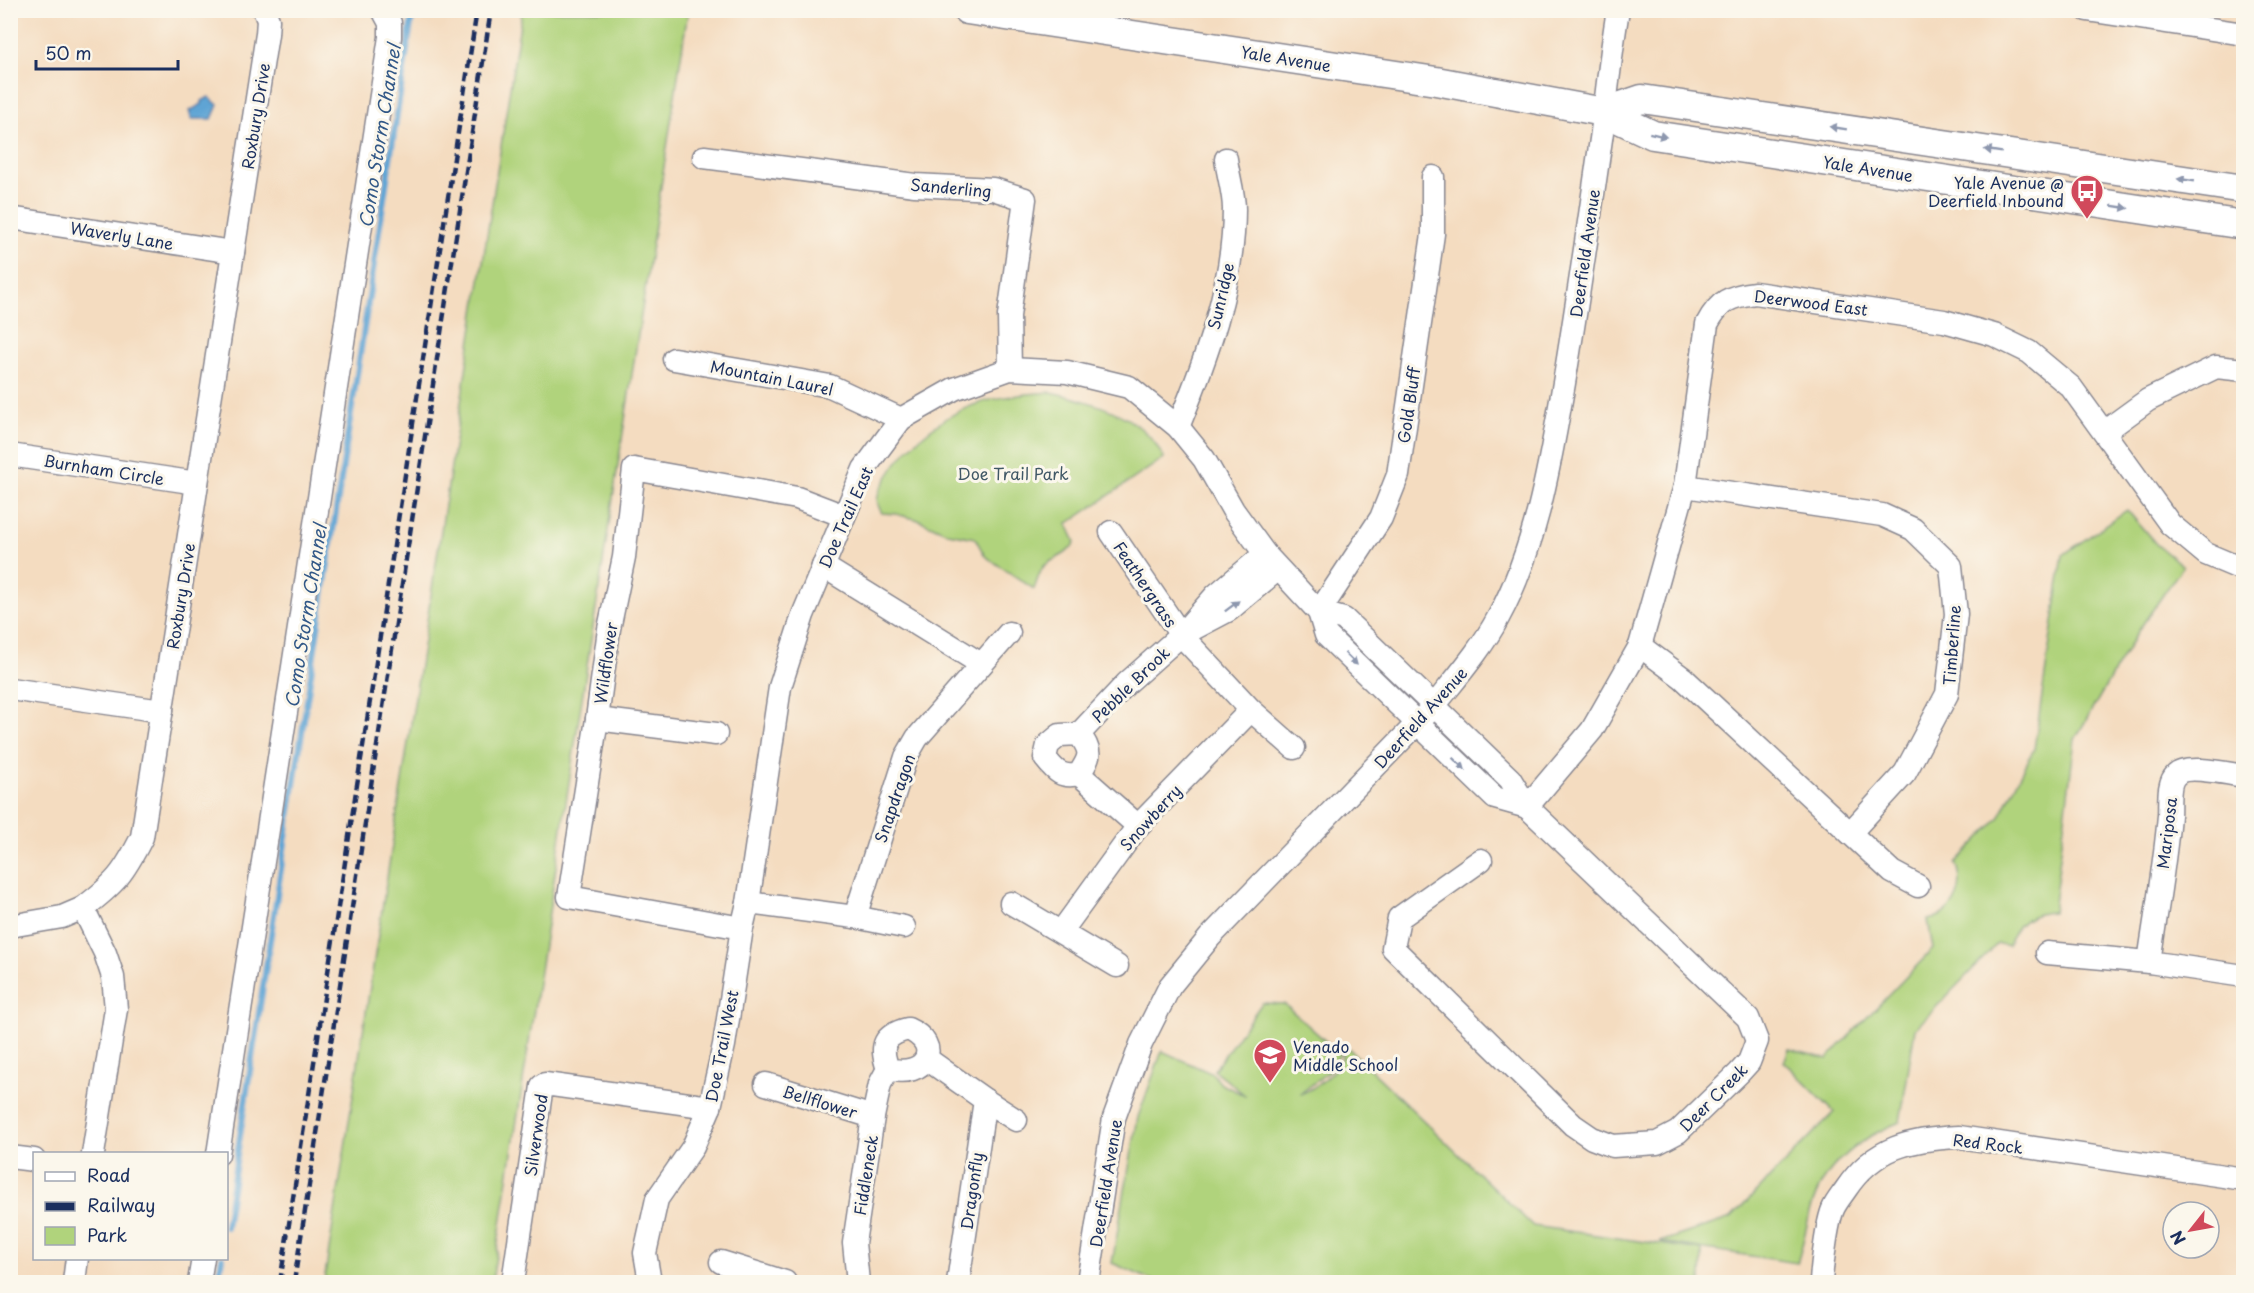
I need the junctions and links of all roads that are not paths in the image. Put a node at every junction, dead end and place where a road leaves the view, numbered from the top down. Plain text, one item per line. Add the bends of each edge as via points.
1 (264, 10) edge
2 (383, 10) edge
3 (967, 10) edge
4 (1618, 10) edge
5 (2087, 10) edge
6 (2244, 34) edge
7 (1604, 112) junction
8 (705, 157) dead end
9 (1226, 159) dead end
10 (1433, 177) dead end
11 (2244, 189) edge
12 (10, 218) edge
13 (2244, 225) edge
14 (234, 252) junction
15 (674, 359) dead end
16 (1010, 369) junction
17 (2244, 370) edge
18 (901, 419) junction
19 (1178, 428) junction
20 (2104, 432) junction
21 (10, 455) edge
22 (197, 483) junction
23 (1685, 486) junction
24 (844, 516) junction
25 (1111, 532) dead end
26 (1271, 561) junction
27 (823, 566) junction
28 (2244, 570) edge
29 (1319, 612) junction
30 (1009, 633) dead end
31 (1181, 635) junction
32 (1640, 646) junction
33 (981, 664) junction
34 (10, 689) edge
35 (1434, 706) junction
36 (162, 711) junction
37 (1251, 711) junction
38 (597, 719) junction
39 (1417, 724) junction
40 (716, 734) dead end
41 (1079, 734) junction
42 (1293, 748) dead end
43 (1079, 774) junction
44 (2244, 776) edge
45 (1527, 807) junction
46 (1138, 826) junction
47 (1850, 833) junction
48 (1481, 860) dead end
49 (1918, 886) dead end
50 (748, 903) junction
51 (1011, 903) dead end
52 (83, 908) junction
53 (855, 917) junction
54 (10, 926) edge
55 (904, 927) dead end
56 (742, 928) junction
57 (1061, 932) junction
58 (2048, 953) dead end
59 (2149, 962) junction
60 (1117, 966) dead end
61 (2244, 976) edge
62 (927, 1059) junction
63 (888, 1069) junction
64 (766, 1084) dead end
65 (985, 1100) junction
66 (710, 1107) junction
67 (873, 1117) junction
68 (1016, 1120) dead end
69 (93, 1152) edge
70 (218, 1152) edge
71 (10, 1157) edge
72 (33, 1160) edge
73 (2244, 1179) edge
74 (77, 1260) edge
75 (202, 1260) edge
76 (721, 1262) dead end
77 (74, 1282) edge
78 (199, 1282) edge
79 (513, 1282) edge
80 (650, 1282) edge
81 (785, 1282) edge
82 (858, 1282) edge
83 (958, 1282) edge
84 (1088, 1282) edge
85 (1821, 1282) edge

1 - 14 street, Roxbury Drive via 267,34
2 - 70 street via 390,23 390,37
3 - 7 main road, Yale Avenue via 1436,81
4 - 7 street, Deerfield Avenue
5 - 6 street
11 -> 7 main road, Yale Avenue via 1642,99
7 -> 13 main road, Yale Avenue via 1653,135
7 - 35 street, Deerfield Avenue via 1581,282 1540,504 1521,569 1497,619 1466,667
8 - 16 street, Sanderling via 915,184 993,189 1025,199 1009,316
9 - 19 street, Sunridge via 1234,208 1227,279 1199,375
10 - 29 street, Gold Bluff via 1433,234 1398,475 1381,518
12 - 14 street, Waverly Lane
14 - 22 street, Roxbury Drive
15 - 18 street, Mountain Laurel via 830,386
16 - 18 street, Doe Trail East via 954,389
16 - 19 street, Doe Trail East via 1067,372 1129,387
17 - 20 street via 2216,367 2148,400
18 - 24 street, Doe Trail East via 864,469
19 - 26 street, Doe Trail East via 1204,459 1233,510
20 - 23 street, Deerwood East via 2071,387 2029,352 1994,335 1944,321 1755,293 1738,295 1723,301 1707,324
20 - 28 street, Deerwood East via 2170,524 2206,554
21 - 22 street, Burnham Circle
22 - 36 street, Roxbury Drive
23 - 32 street, Deerwood East
23 - 47 street, Timberline via 1882,515 1913,529 1951,566 1956,614 1947,694 1905,773
24 - 27 street, Doe Trail East
24 - 38 street, Wildflower via 797,498 634,469
25 - 31 street, Feathergrass
26 - 29 street, Doe Trail East
26 - 31 street, Pebble Brook via 1229,610
27 - 33 street
27 - 50 street, Doe Trail East via 780,687
29 - 35 street, Doe Trail East via 1344,619
29 -> 39 street, Doe Trail East via 1326,635
30 - 33 street, Snapdragon
31 - 37 street
31 - 41 street, Pebble Brook via 1127,683
32 - 45 street, Deerwood East via 1592,730
32 - 47 street via 1683,678
33 - 53 street, Snapdragon via 917,738 906,757
34 - 36 street
35 - 39 street, Deerfield Avenue
35 - 45 street, Deer Creek via 1510,779
36 - 52 street, Roxbury Drive via 142,837 128,865 111,886
37 - 42 street
37 - 46 street, Snowberry
38 - 40 street
38 - 56 street, Wildflower via 569,897
39 -> 45 street, Deer Creek via 1495,798
39 - 84 street, Deerfield Avenue via 1210,937 1170,986 1141,1044 1114,1118
41 - 43 street, Pebble Brook via 1088,747 1089,760
41 - 43 street, Pebble Brook via 1060,735 1048,745 1046,758 1056,772 1067,777
43 - 46 street, Pebble Brook
44 - 59 street, Mariposa via 2183,770 2171,782
45 - 48 street, Deer Creek via 1748,1018 1757,1041 1749,1062 1678,1132 1657,1143 1638,1145 1613,1146 1592,1138 1573,1125 1393,948 1399,918
46 - 57 street, Snowberry
47 - 49 street via 1892,872
50 - 53 street
50 - 56 street, Doe Trail West
51 - 57 street
52 - 54 street, Roxbury Drive via 62,917
52 - 69 street via 105,952 113,977 116,1009
53 - 55 street
56 - 66 street, Doe Trail West
57 - 60 street
58 - 59 street
59 - 61 street
62 - 63 street via 920,1068 909,1072
62 - 63 street, Fiddleneck via 927,1045 920,1034 908,1029 894,1032 883,1049
62 - 65 street
63 - 67 street, Fiddleneck via 880,1084
64 - 67 street, Bellflower
65 - 68 street
65 - 83 street, Dragonfly
66 - 79 street, Silverwood via 544,1084
66 - 80 street, Doe Trail West via 693,1147 657,1199 645,1253
67 - 82 street, Fiddleneck via 854,1243
71 - 72 street
73 - 85 street, Red Rock via 1959,1137 1929,1138 1881,1153 1854,1176 1833,1209
74 - 77 street
75 - 78 street
76 - 81 street

